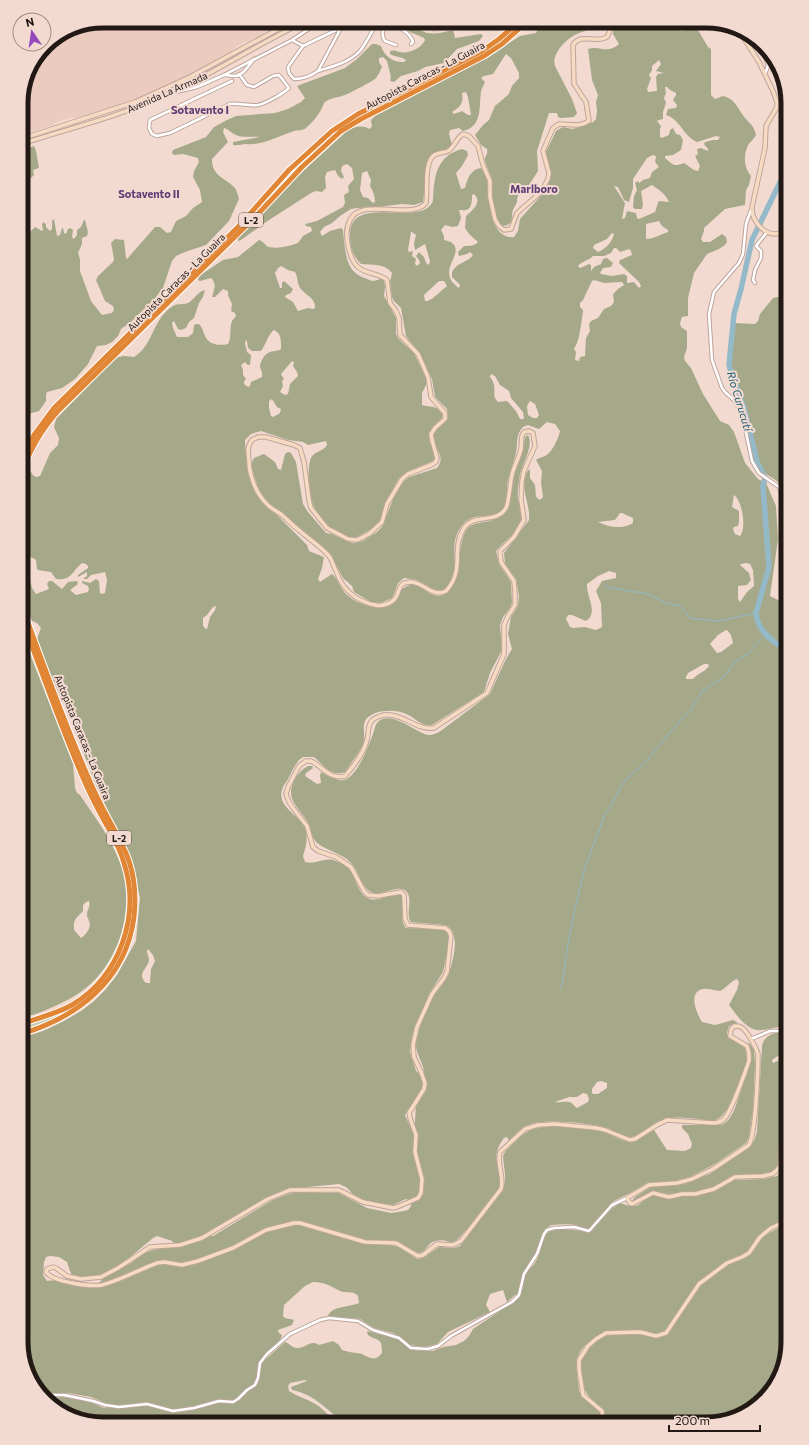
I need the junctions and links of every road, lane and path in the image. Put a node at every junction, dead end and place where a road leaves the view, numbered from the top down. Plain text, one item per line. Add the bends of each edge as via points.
1 (280, 28) edge
2 (293, 28) edge
3 (310, 28) edge
4 (338, 28) edge
5 (341, 28) edge
6 (374, 28) edge
7 (384, 28) edge
8 (398, 28) edge
9 (512, 28) edge
10 (520, 28) edge
11 (610, 28) edge
12 (744, 39) edge
13 (292, 40) junction
14 (411, 44) dead end
15 (396, 45) dead end
16 (303, 46) junction
17 (255, 58) junction
18 (766, 58) edge
19 (318, 71) junction
20 (239, 74) junction
21 (766, 74) junction
22 (224, 75) junction
23 (232, 81) dead end
24 (170, 93) junction
25 (28, 137) edge
26 (28, 142) edge
27 (752, 210) junction
28 (767, 232) junction
29 (781, 232) edge
30 (755, 283) dead end
31 (28, 446) edge
32 (28, 455) edge
33 (781, 493) edge
34 (28, 621) edge
35 (28, 635) edge
36 (28, 1021) edge
37 (781, 1031) edge
38 (28, 1032) edge
39 (751, 1040) junction
40 (781, 1143) edge
41 (626, 1198) junction
42 (781, 1224) edge
43 (51, 1395) edge
44 (602, 1417) edge

1 - 25 main road, Avenida La Armada via 152,95
2 - 24 main road, Avenida La Armada
3 - 13 street
4 - 16 street
5 - 19 street
6 - 19 street via 357,54 338,65
7 - 15 street via 382,36 385,41
8 - 14 street via 413,39
9 - 31 highway, Autopista Caracas - La Guaira / L-2 via 482,51 358,114 332,131 296,164 240,224 54,408
10 - 32 highway, Autopista Caracas - La Guaira / L-2 via 484,56 361,119 336,136 58,411
11 - 39 main road via 607,37 599,40 581,38 573,45 574,84 586,102 589,120 577,125 559,124 552,128 543,151 548,179 540,192 517,213 511,229 504,230 496,222 490,200 490,181 478,146 469,136 463,134 449,150 435,155 431,160 424,206 396,210 362,209 353,214 349,221 346,235 352,259 362,270 387,280 390,303 399,318 400,335 418,354 428,377 431,397 445,413 445,419 431,434 436,462 402,479 387,504 382,522 369,534 355,540 327,528 311,508 300,448 262,436 252,440 249,447 251,475 264,502 329,556 338,577 350,594 379,606 392,601 397,596 399,587 407,583 417,583 437,593 446,591 456,571 457,546 461,533 471,521 495,516 504,510 522,435 529,431 534,435 535,446 522,481 524,520 514,537 500,551 501,562 514,581 515,605 504,625 504,654 487,694 434,728 423,728 397,716 384,715 375,718 370,724 365,747 345,776 329,774 314,762 306,761 299,766 286,797 307,826 315,849 336,857 351,867 368,895 403,893 405,919 408,925 445,928 451,936 447,972 432,994 419,1021 413,1045 414,1057 425,1083 409,1113 416,1135 415,1152 422,1179 419,1196 397,1207 386,1207 362,1202 339,1190 290,1190 268,1199 202,1238 180,1245 150,1247 101,1277 70,1278 53,1267 46,1272 62,1281 102,1285 157,1263 182,1265 198,1261 233,1248 266,1230 294,1223 365,1242 396,1243 416,1256 421,1256 437,1244 453,1245 461,1241 501,1189 503,1179 500,1152 528,1128 550,1124 596,1128 630,1140 667,1120 713,1123 723,1120 730,1110 749,1056 747,1046 731,1037 731,1030 734,1026 742,1027
12 - 21 main road
13 - 16 street
13 - 17 street
16 - 19 street via 288,67 288,73 294,79 299,79
17 - 20 street via 244,72
17 - 22 street
18 - 21 street via 768,66
20 - 22 street
20 - 23 street via 247,85 254,87 279,75 289,88 263,104 230,104 170,133 157,136 152,134 149,128 150,120
21 - 27 main road via 778,104 766,126 765,148
22 - 24 street via 196,87
24 - 26 main road, Avenida La Armada via 116,114
27 - 28 main road via 761,228
27 - 33 street via 746,224 743,254 739,263 714,292 709,314 712,360 722,388 736,402 744,423 752,461 759,473 779,487
28 - 29 main road via 776,234
28 - 30 street via 756,246 761,251 761,258 755,270
34 - 38 highway, Autopista Caracas - La Guaira / L-2 via 84,767 127,855 135,899 133,923 126,948 106,983 69,1014 51,1024
35 - 36 highway, Autopista Caracas - La Guaira / L-2 via 79,769 122,857 128,875 130,899 122,947 102,980 87,995 71,1005
37 - 39 street via 770,1032
39 - 41 main road via 758,1057 754,1118 749,1145 713,1169 692,1179 672,1184 650,1185
40 - 41 main road via 780,1166 772,1174 735,1177 714,1189 695,1194 669,1197 653,1193 632,1204
41 - 43 street via 612,1205 589,1231 574,1227 547,1230 537,1254 524,1274 517,1298 435,1348 409,1348 399,1338 373,1330 358,1321 326,1319 292,1333 268,1354 260,1363 255,1385 233,1402 219,1401 173,1411 148,1404 119,1407 93,1400
42 - 44 main road via 760,1237 749,1253 728,1263 699,1284 674,1324 664,1335 654,1336 640,1332 609,1333 600,1336 588,1346 579,1360 582,1391 584,1396 602,1411

